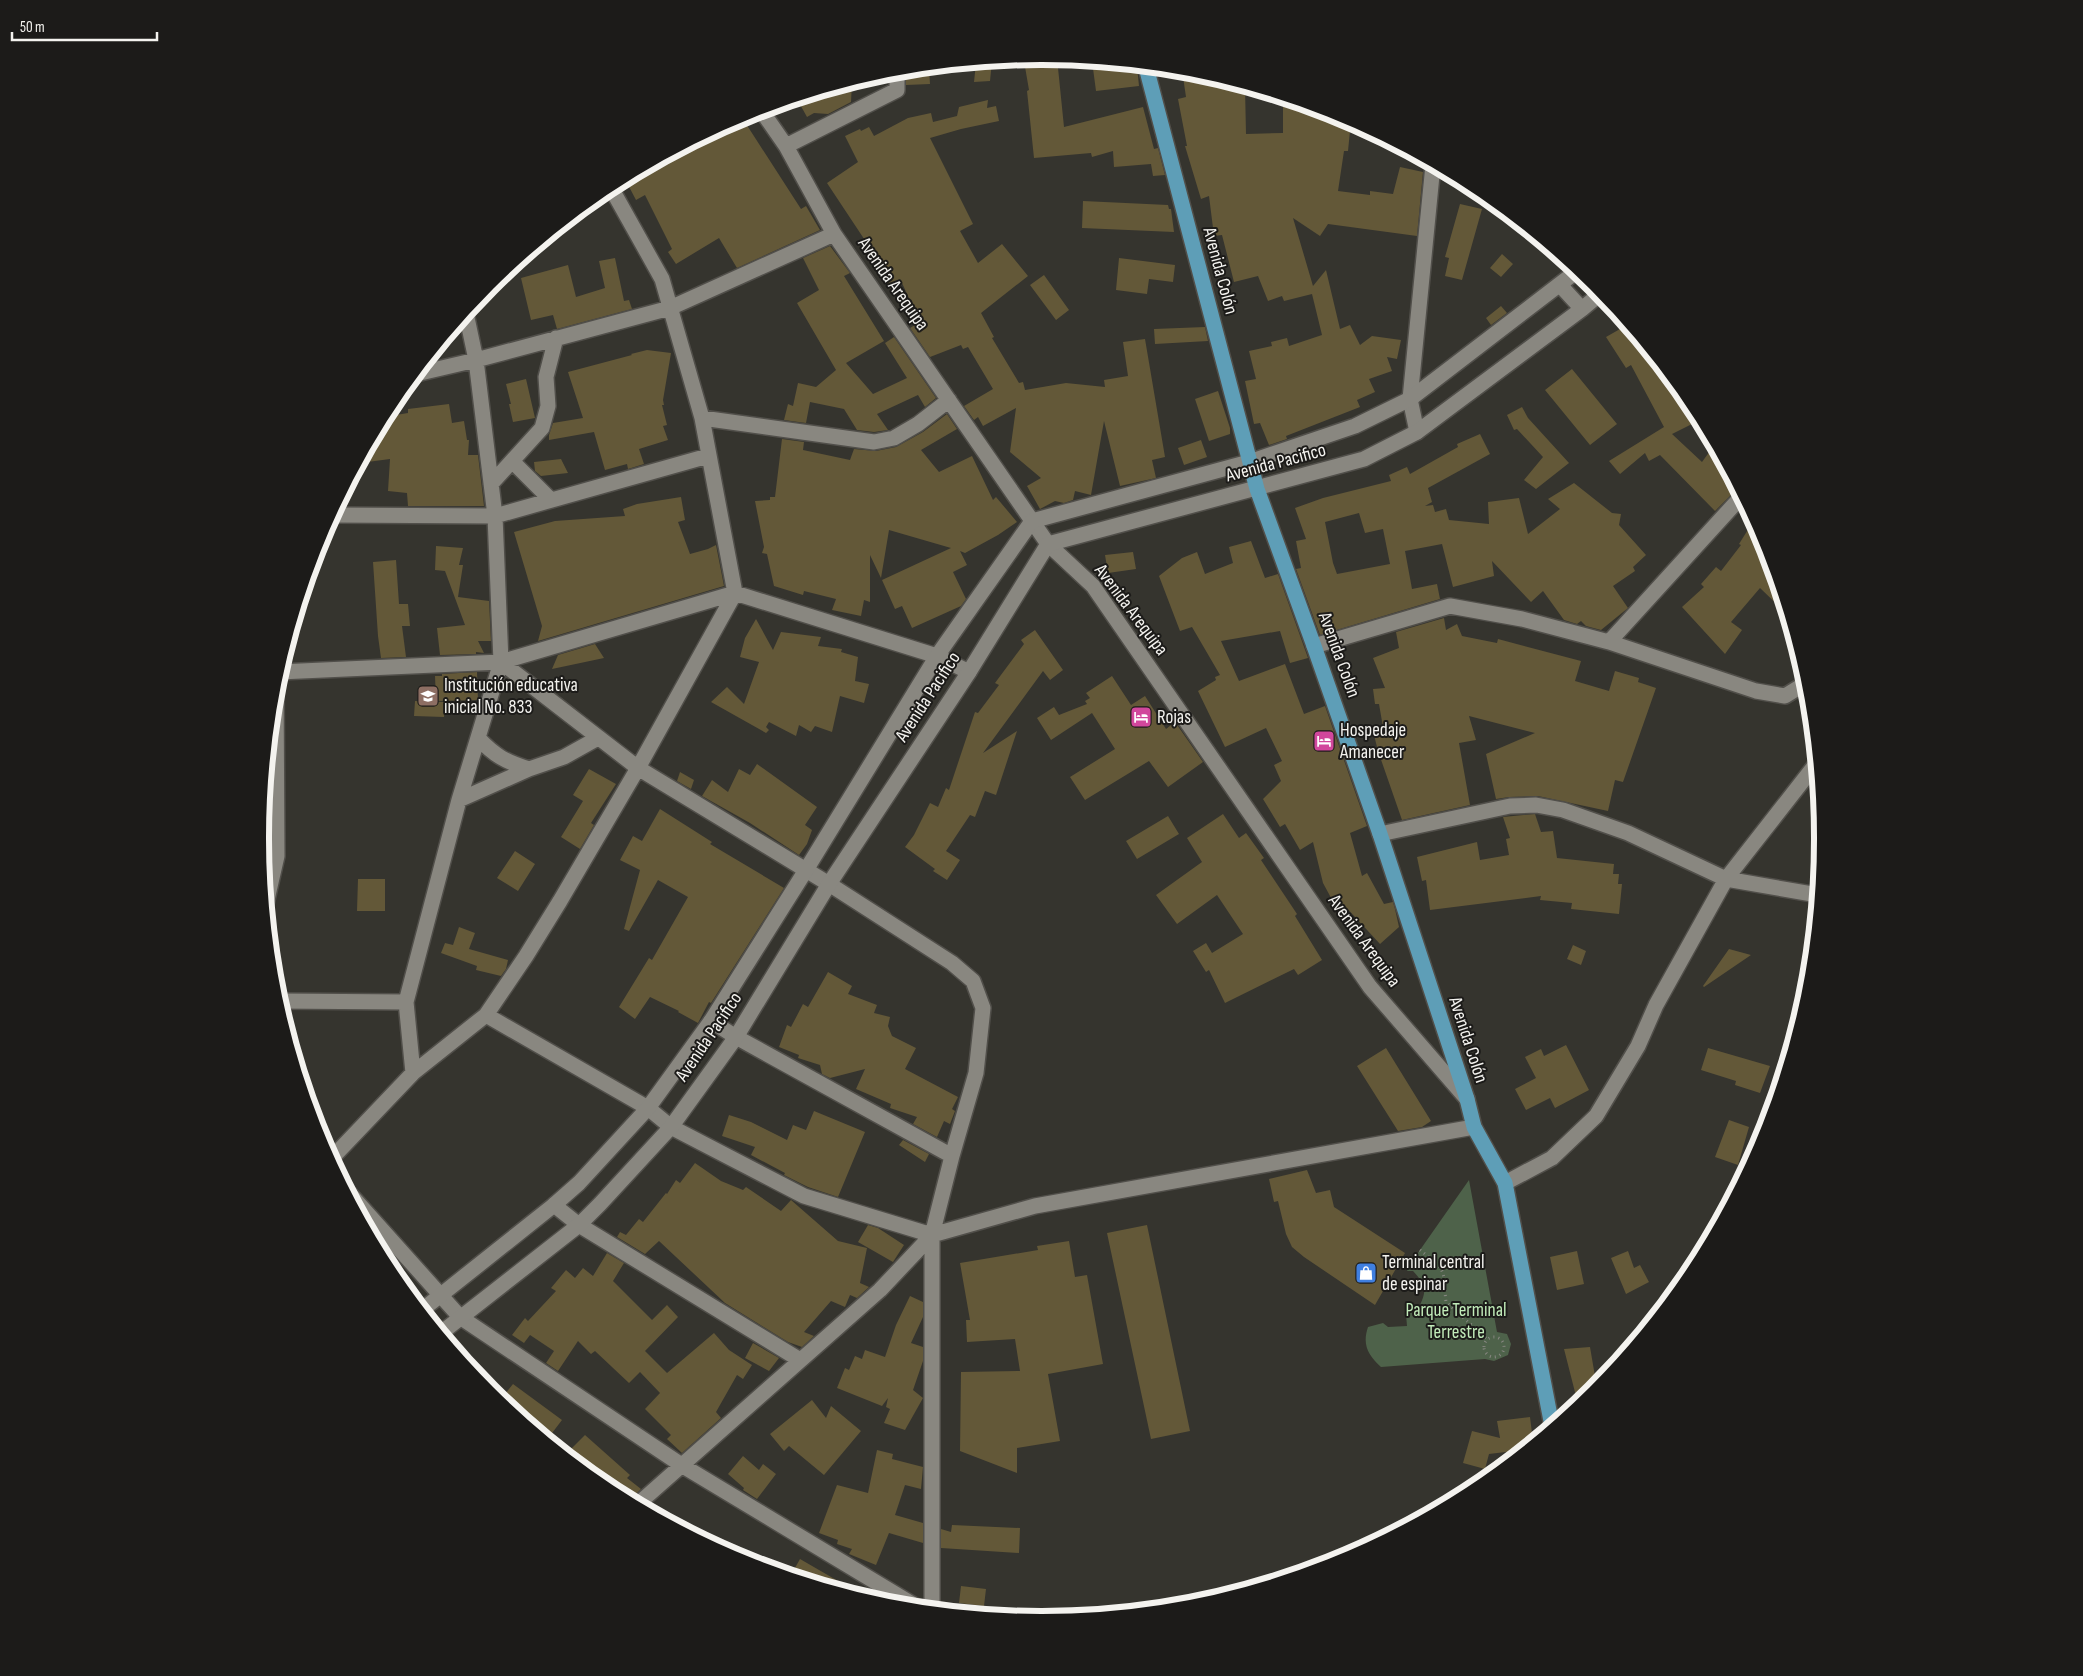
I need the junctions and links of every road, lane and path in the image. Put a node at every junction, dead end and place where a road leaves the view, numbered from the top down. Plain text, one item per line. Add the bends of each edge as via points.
1 (1148, 73) edge
2 (897, 79) edge
3 (766, 117) edge
4 (786, 146) junction
5 (1433, 172) edge
6 (614, 194) edge
7 (834, 234) junction
8 (1571, 276) edge
9 (1560, 285) junction
10 (1595, 298) edge
11 (670, 308) junction
12 (1582, 309) junction
13 (468, 320) edge
14 (556, 338) junction
15 (476, 360) junction
16 (425, 372) edge
17 (1410, 399) junction
18 (949, 400) junction
19 (702, 418) junction
20 (1416, 432) junction
21 (708, 456) junction
22 (512, 461) junction
23 (1250, 462) junction
24 (491, 484) junction
25 (1257, 489) junction
26 (551, 500) junction
27 (1737, 501) edge
28 (339, 515) edge
29 (495, 516) junction
30 (1032, 520) junction
31 (1048, 544) junction
32 (735, 593) junction
33 (1610, 642) junction
34 (1314, 646) junction
35 (936, 656) junction
36 (501, 662) junction
37 (287, 672) edge
38 (969, 672) junction
39 (1800, 687) edge
40 (276, 729) edge
41 (478, 738) junction
42 (598, 738) junction
43 (638, 768) junction
44 (529, 769) junction
45 (1811, 770) edge
46 (459, 800) junction
47 (1380, 834) junction
48 (269, 855) edge
49 (277, 856) junction
50 (806, 870) junction
51 (1726, 879) junction
52 (829, 884) junction
53 (270, 887) edge
54 (1812, 894) edge
55 (286, 1000) edge
56 (406, 1002) junction
57 (486, 1015) junction
58 (710, 1021) junction
59 (736, 1037) junction
60 (413, 1073) junction
61 (1466, 1099) junction
62 (648, 1108) junction
63 (1474, 1126) junction
64 (671, 1127) junction
65 (336, 1154) edge
66 (952, 1156) junction
67 (1505, 1183) junction
68 (554, 1205) junction
69 (364, 1210) edge
70 (579, 1225) junction
71 (932, 1235) junction
72 (1420, 1250) dead end
73 (440, 1294) junction
74 (426, 1306) edge
75 (460, 1317) junction
76 (445, 1330) edge
77 (1486, 1339) junction
78 (800, 1360) junction
79 (1551, 1419) edge
80 (683, 1466) junction
81 (643, 1500) edge
82 (902, 1598) edge
83 (932, 1603) edge

1 - 23 main road, Avenida Colón
2 - 4 street via 897,90
3 - 4 street, Avenida Arequipa
4 - 7 street, Avenida Arequipa
5 - 17 street
6 - 11 street via 662,279
7 - 11 street
7 - 18 street, Avenida Arequipa
8 - 9 street, Avenida Pacifico
9 - 12 street
9 - 17 street, Avenida Pacifico
10 - 12 street, Avenida Pacifico
11 - 14 street
11 - 19 street
12 - 20 street, Avenida Pacifico
13 - 15 street
14 - 15 street
14 - 22 street via 546,378 548,406 542,428
15 - 16 street
15 - 24 street
17 - 20 street
17 - 23 street, Avenida Pacifico via 1355,426
18 - 19 street via 894,438 874,442
18 - 30 street, Avenida Arequipa
19 - 21 street
20 - 25 street, Avenida Pacifico via 1364,459
21 - 26 street
21 - 32 street
22 - 24 street
22 - 26 street
23 - 25 main road, Avenida Colón
23 - 30 street, Avenida Pacifico
24 - 29 street
25 - 31 street, Avenida Pacifico
25 - 34 main road, Avenida Colón
26 - 29 street
27 - 33 street
28 - 29 street
29 - 36 street
30 - 31 street, Avenida Arequipa
30 - 35 street, Avenida Pacifico
31 - 38 street, Avenida Pacifico
31 - 61 street, Avenida Arequipa via 1093,586 1370,987
32 - 35 street
32 - 36 street
32 - 43 street
33 - 34 street via 1522,619 1450,606
33 - 39 street via 1756,691 1785,696
34 - 47 main road, Avenida Colón
35 - 38 street
35 - 50 street, Avenida Pacifico
36 - 37 street
36 - 41 street
36 - 42 street
38 - 52 street, Avenida Pacifico
40 - 49 street
41 - 44 street via 504,761
41 - 46 street
42 - 43 street
42 - 44 street via 564,757
43 - 50 street
43 - 57 street via 555,909
44 - 46 street
45 - 51 street
46 - 56 street
47 - 51 street via 1510,806 1536,806 1563,810 1628,833
47 - 61 main road, Avenida Colón
48 - 49 street
49 - 53 street
50 - 52 street
50 - 58 street, Avenida Pacifico
51 - 54 street
51 - 67 street via 1656,1004 1638,1046 1596,1116 1552,1158
52 - 59 street, Avenida Pacifico
52 - 66 street via 952,962 973,981 983,1008 976,1073
55 - 56 street
56 - 60 street
57 - 60 street
57 - 62 street
58 - 59 street
58 - 62 street, Avenida Pacifico
59 - 64 street, Avenida Pacifico
59 - 66 street
60 - 65 street
61 - 63 main road, Avenida Colón
62 - 64 street
62 - 68 street, Avenida Pacifico via 579,1183
63 - 67 main road, Avenida Colón
63 - 71 street via 1035,1206
64 - 70 street, Avenida Pacifico
64 - 71 street via 804,1196
66 - 71 street
67 - 79 main road, Avenida Colón
68 - 70 street
68 - 73 street, Avenida Pacifico
69 - 73 street
70 - 75 street, Avenida Pacifico
70 - 78 street
71 - 78 street via 880,1290
71 - 83 street
72 - 77 path via 1437,1262 1445,1274 1446,1302
73 - 74 street, Avenida Pacifico
73 - 75 street
75 - 76 street, Avenida Pacifico
75 - 80 street
77 - 77 path via 1484,1349 1487,1354 1493,1357 1502,1354 1504,1344 1500,1338
78 - 80 street
80 - 81 street
80 - 82 street

